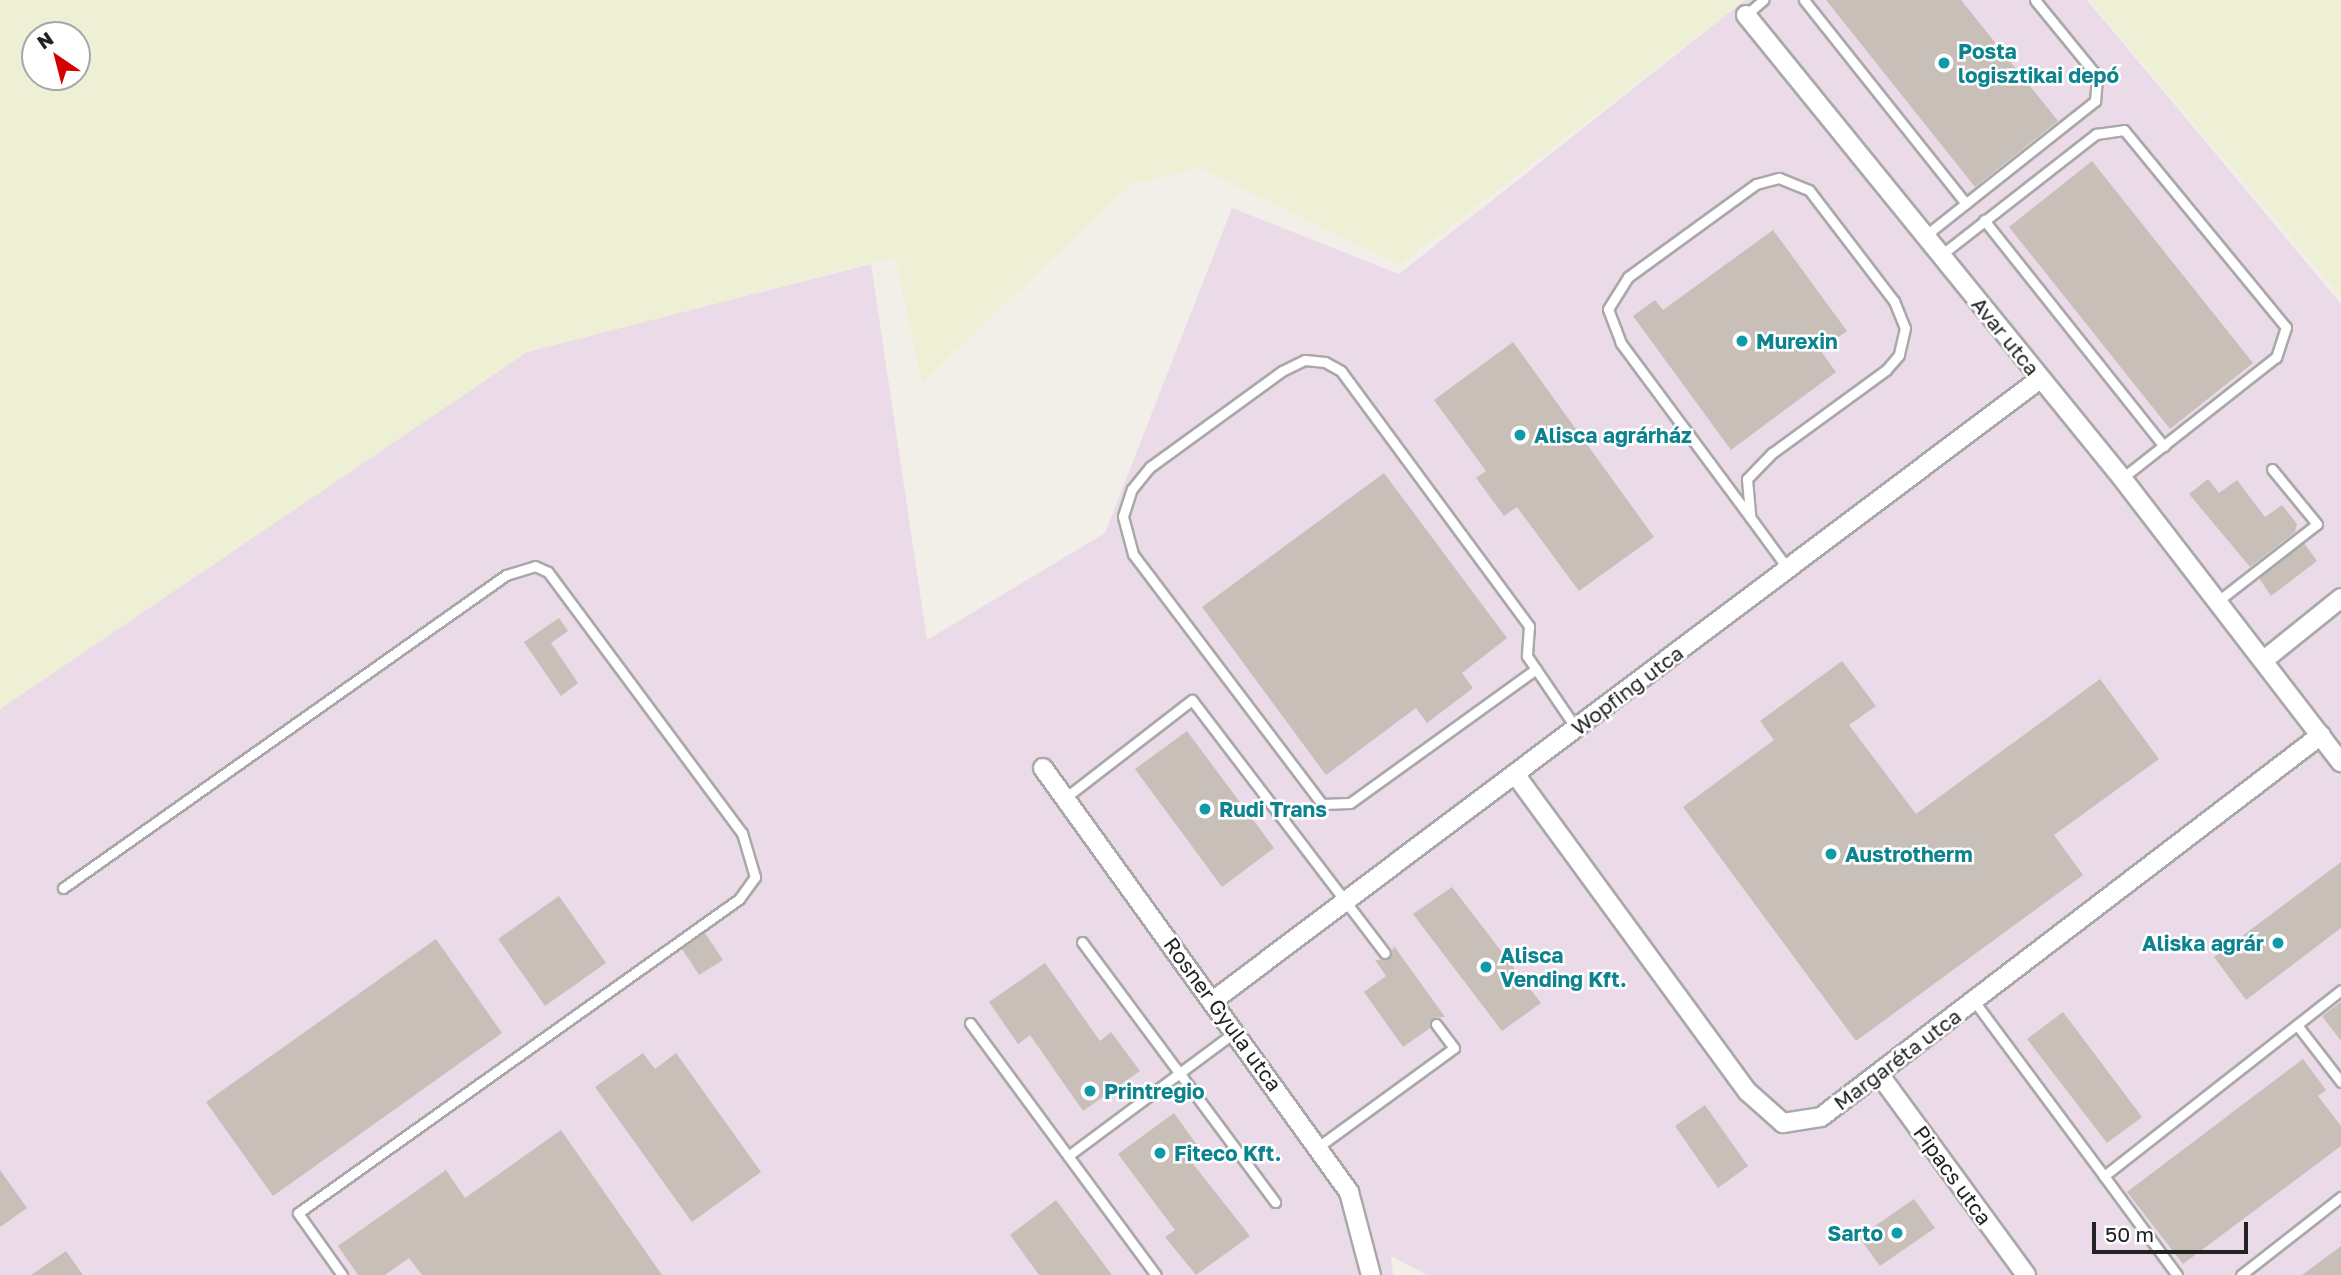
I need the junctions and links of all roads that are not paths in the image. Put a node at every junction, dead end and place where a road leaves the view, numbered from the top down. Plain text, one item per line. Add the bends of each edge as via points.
1 (1763, 0) edge
2 (1804, 0) edge
3 (2035, 0) edge
4 (1746, 15) joint
5 (1966, 204) junction
6 (1984, 220) junction
7 (1926, 235) junction
8 (1941, 255) junction
9 (2040, 379) junction
10 (2164, 446) junction
11 (2272, 469) dead end
12 (2122, 478) junction
13 (1749, 517) junction
14 (1788, 569) junction
15 (2341, 598) edge
16 (2218, 601) junction
17 (2264, 660) junction
18 (1536, 669) junction
19 (1576, 728) junction
20 (2321, 735) junction
21 (2341, 762) edge
22 (1043, 768) dead end
23 (1515, 774) junction
24 (1065, 798) junction
25 (63, 888) dead end
26 (1345, 902) junction
27 (1082, 942) dead end
28 (1385, 953) dead end
29 (2341, 990) edge
30 (1214, 1000) junction
31 (1974, 1001) junction
32 (970, 1023) dead end
33 (1436, 1024) dead end
34 (2297, 1025) junction
35 (1237, 1031) junction
36 (1180, 1073) junction
37 (1880, 1074) junction
38 (2341, 1082) edge
39 (1318, 1147) junction
40 (1068, 1156) junction
41 (2104, 1176) junction
42 (2341, 1198) edge
43 (1275, 1202) dead end
44 (342, 1275) edge
45 (1156, 1275) edge
46 (1371, 1275) edge
47 (2026, 1275) edge
48 (2177, 1275) edge
49 (2241, 1275) edge

1 - 4 lane
2 - 5 lane
3 - 5 lane via 2098,76 2095,102
4 - 7 street, Avar utca
5 - 7 lane
6 - 8 lane
6 - 10 lane
6 - 10 lane via 2096,134 2124,130 2286,327 2276,358
7 - 8 street, Avar utca
8 - 9 street, Avar utca
9 - 12 street, Avar utca
9 - 14 street, Wopfing utca
10 - 12 lane
11 - 16 lane via 2317,524
12 - 16 street, Avar utca
13 - 13 lane via 1744,490 1755,467 1886,370 1904,343 1894,301 1809,190 1779,178 1756,184 1629,277 1608,309 1621,343
13 - 14 lane
14 - 19 street, Wopfing utca
15 - 17 street
16 - 17 street, Avar utca
17 - 20 street, Avar utca
18 - 18 lane via 1527,656 1529,626 1341,371 1325,362 1305,360 1282,371 1150,467 1132,489 1123,516 1133,554 1322,804 1350,803
18 - 19 lane
19 - 23 street, Wopfing utca
20 - 21 street, Avar utca
20 - 31 street, Margaréta utca
22 - 24 street, Rosner Gyula utca
23 - 26 street, Wopfing utca
23 - 37 street, Margaréta utca via 1748,1092 1783,1123 1821,1117
24 - 26 lane via 1192,700
24 - 30 street, Rosner Gyula utca
25 - 44 lane via 506,575 535,566 548,572 742,833 755,877 739,899 298,1213
26 - 28 lane
26 - 30 street, Wopfing utca
27 - 36 lane
29 - 34 lane
30 - 35 street, Rosner Gyula utca
31 - 37 street, Margaréta utca
31 - 41 lane
32 - 40 lane
33 - 39 lane via 1454,1048
34 - 38 lane
34 - 41 lane
35 - 36 lane
35 - 39 street, Rosner Gyula utca
36 - 40 lane
36 - 43 lane
37 - 47 street, Pipacs utca
39 - 46 street, Rosner Gyula utca via 1362,1220
40 - 45 lane
41 - 48 lane
42 - 49 lane

